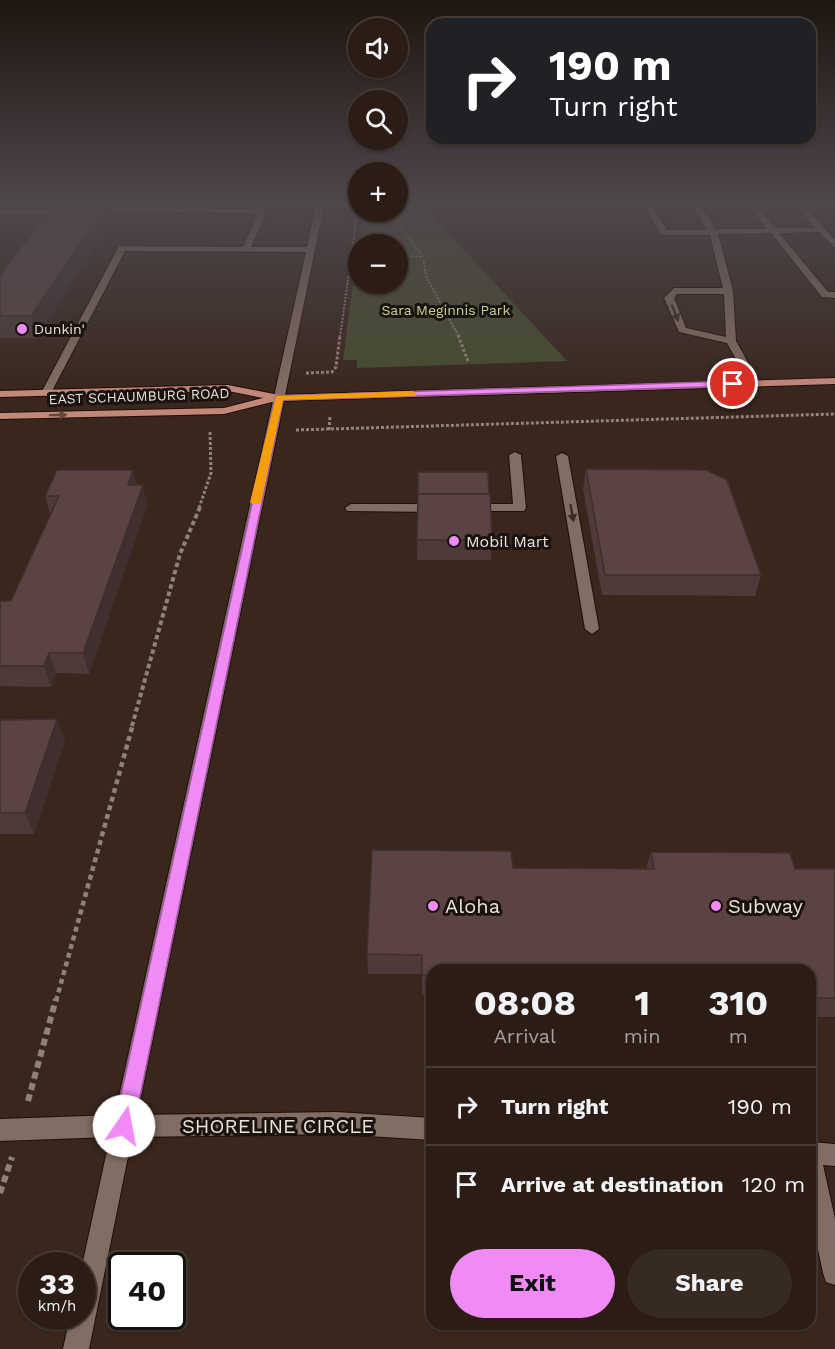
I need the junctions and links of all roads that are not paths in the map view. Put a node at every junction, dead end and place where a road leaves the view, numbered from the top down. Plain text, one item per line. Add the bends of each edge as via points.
1 (114, 264) edge
2 (308, 264) edge
3 (721, 264) edge
4 (799, 264) edge
5 (728, 291) junction
6 (835, 295) edge
7 (731, 341) junction
8 (835, 381) edge
9 (755, 384) junction
10 (46, 393) junction
11 (0, 394) edge
12 (279, 398) junction
13 (0, 416) edge
14 (515, 455) dead end
15 (562, 456) dead end
16 (351, 508) dead end
17 (592, 629) dead end
18 (124, 1126) junction
19 (426, 1129) edge
20 (10, 1130) edge
21 (816, 1153) edge
22 (835, 1155) edge
23 (816, 1186) edge
24 (835, 1273) edge
25 (76, 1349) edge

1 - 10 street
2 - 12 street
3 - 5 street
4 - 6 street via 825,295
5 - 7 street
5 -> 7 street via 674,291 669,297 682,330
7 - 9 street
8 - 9 main road, EAST SCHAUMBURG ROAD
9 - 12 main road, EAST SCHAUMBURG ROAD
10 - 11 main road, EAST SCHAUMBURG ROAD
10 - 12 main road, EAST SCHAUMBURG ROAD via 228,388
13 -> 12 main road, EAST SCHAUMBURG ROAD via 224,411
12 - 18 street
14 - 16 street via 520,508
15 -> 17 street
18 - 19 street, SHORELINE CIRCLE via 336,1123
18 - 20 street, SHORELINE CIRCLE
18 - 25 street
21 - 22 street
23 - 24 street

